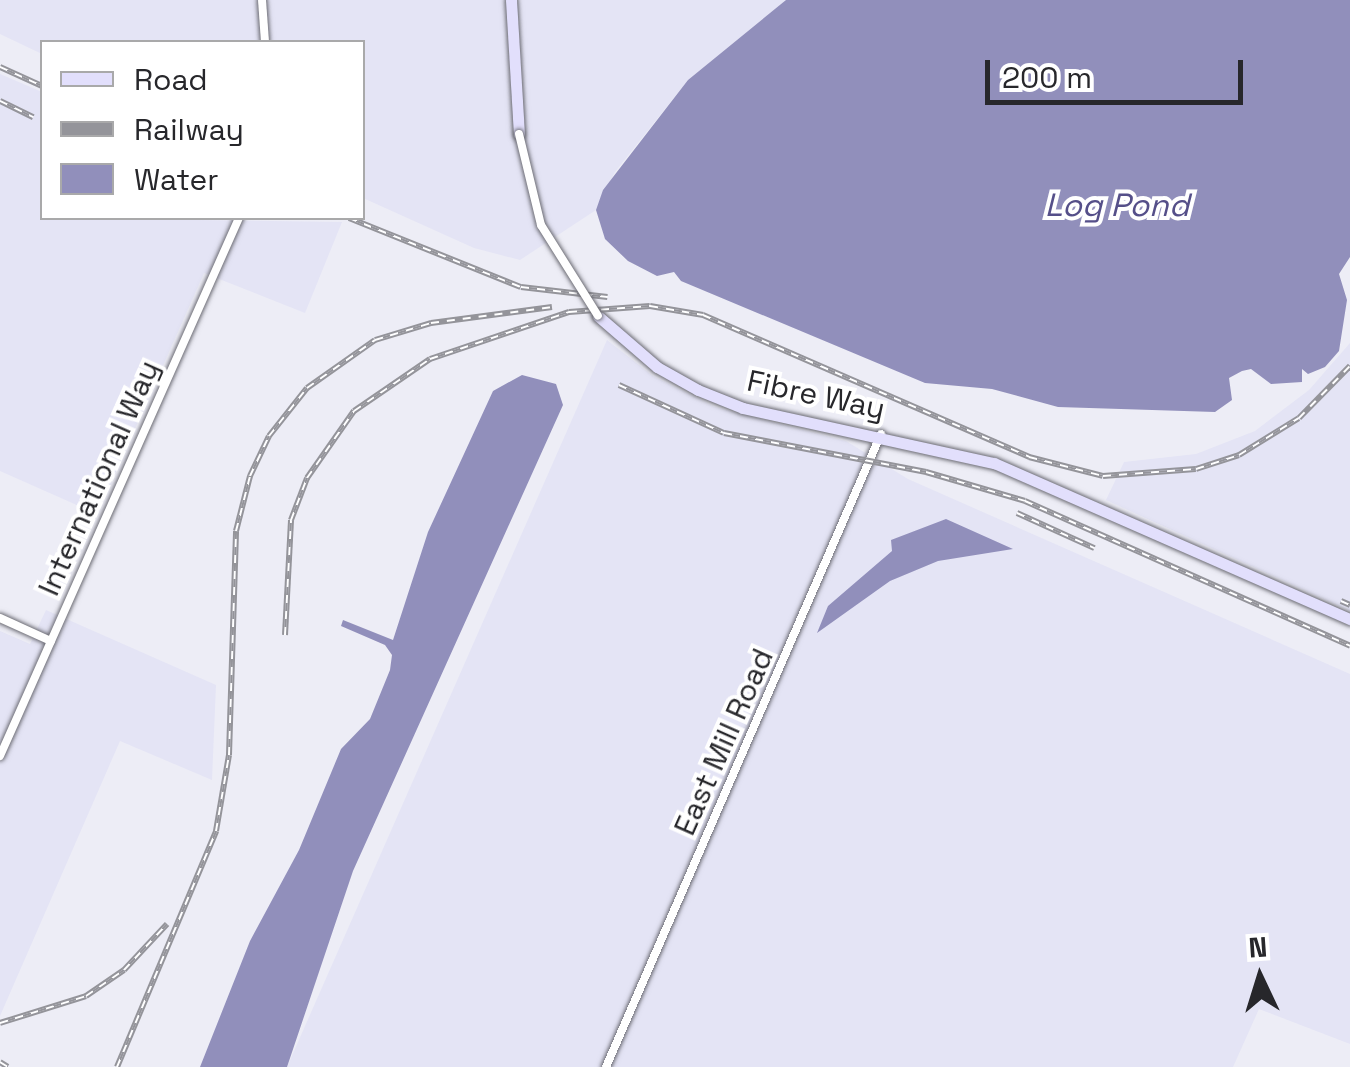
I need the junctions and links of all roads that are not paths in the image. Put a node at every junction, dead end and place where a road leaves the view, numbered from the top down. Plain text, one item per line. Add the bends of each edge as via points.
1 (262, 0) edge
2 (512, 0) edge
3 (265, 40) edge
4 (519, 134) joint
5 (238, 220) edge
6 (598, 316) joint
7 (882, 434) junction
8 (0, 618) edge
9 (1350, 619) edge
10 (51, 641) junction
11 (0, 756) edge
12 (606, 1067) edge

1 - 3 street
2 - 4 street, Fibre Way
4 - 6 street, Fibre Way, bridge via 541,225
5 - 10 street, International Way
6 - 7 street, Fibre Way via 658,367 698,390 743,408
7 - 9 street, Fibre Way via 1040,481
7 - 12 street, East Mill Road
8 - 10 street
10 - 11 street, International Way

